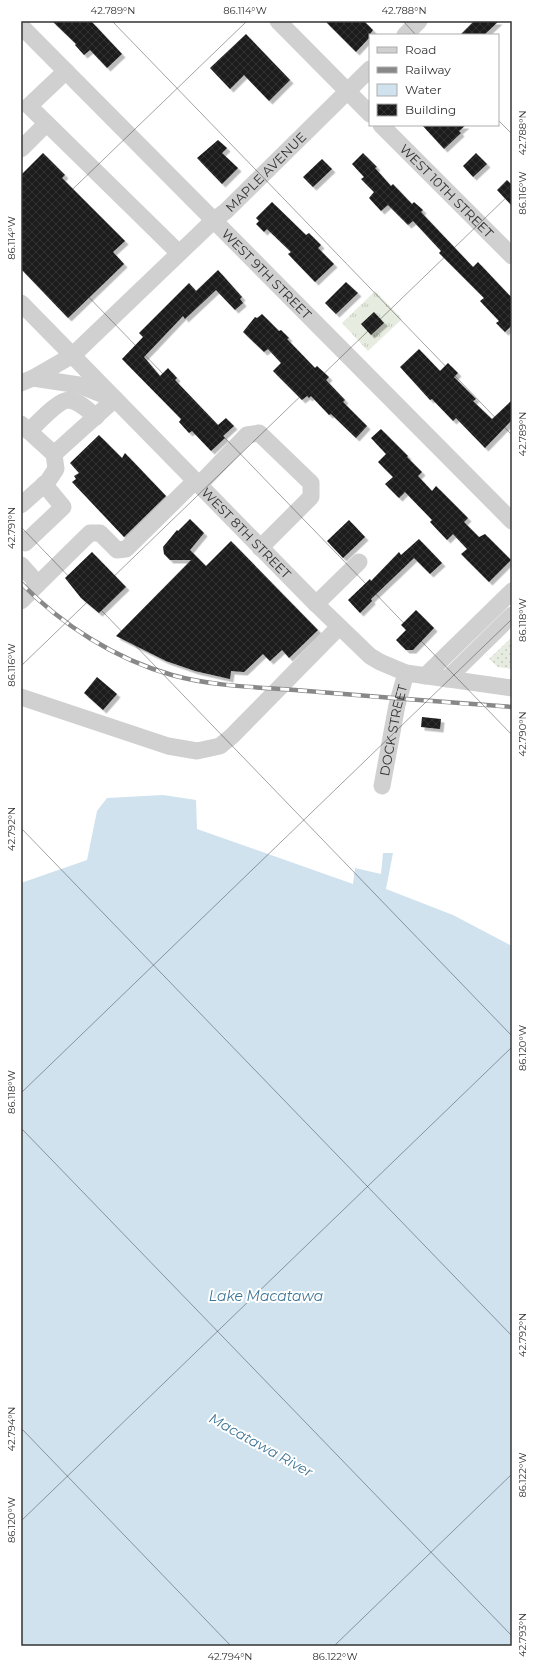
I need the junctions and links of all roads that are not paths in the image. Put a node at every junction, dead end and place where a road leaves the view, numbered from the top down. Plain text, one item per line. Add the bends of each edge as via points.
1 (278, 21) edge
2 (419, 21) edge
3 (21, 26) edge
4 (406, 34) edge
5 (369, 70) edge
6 (66, 71) junction
7 (347, 91) junction
8 (24, 106) edge
9 (369, 113) edge
10 (46, 124) junction
11 (382, 126) edge
12 (21, 149) edge
13 (214, 220) junction
14 (179, 254) junction
15 (512, 256) edge
16 (21, 303) edge
17 (73, 355) junction
18 (27, 381) edge
19 (115, 399) junction
20 (96, 417) junction
21 (25, 428) edge
22 (54, 454) junction
23 (197, 483) junction
24 (44, 484) junction
25 (21, 505) edge
26 (512, 520) edge
27 (21, 539) edge
28 (260, 548) junction
29 (359, 562) dead end
30 (21, 566) edge
31 (38, 584) junction
32 (512, 591) edge
33 (21, 601) edge
34 (316, 604) junction
35 (512, 615) edge
36 (339, 627) junction
37 (406, 673) junction
38 (425, 676) junction
39 (447, 679) junction
40 (512, 688) edge
41 (21, 697) edge
42 (382, 786) dead end

1 - 7 street
2 - 4 street
3 - 6 street, WEST 9TH STREET
5 - 7 street, MAPLE AVENUE
6 - 8 street
6 - 13 street, WEST 9TH STREET
7 - 9 street
7 - 13 street, MAPLE AVENUE
8 - 10 street
10 - 12 street
10 - 14 street
11 - 15 street, WEST 10TH STREET
13 - 14 street, MAPLE AVENUE
13 - 26 street, WEST 9TH STREET
14 - 17 street, MAPLE AVENUE
16 - 17 street, WEST 8TH STREET
17 - 18 street, MAPLE AVENUE
17 - 19 street, WEST 8TH STREET
18 - 19 street via 79,385
19 - 20 street
19 - 23 street, WEST 8TH STREET
20 - 21 street via 83,406 69,400 60,402
20 - 22 street
21 - 22 street
22 - 24 street via 56,469
23 - 28 street, WEST 8TH STREET
23 - 28 street via 247,435 259,433 311,483 311,497
23 - 31 street via 126,549 117,550 100,533 90,533
24 - 25 street
24 - 27 street via 63,506 25,543
28 - 34 street, WEST 8TH STREET
29 - 34 street
30 - 31 street
31 - 33 street
32 - 38 street
34 - 36 street, WEST 8TH STREET
35 - 39 street
36 - 37 street, WEST 8TH STREET via 370,656
36 - 41 street via 220,746 197,751 168,746
37 - 38 street, WEST 8TH STREET
37 - 42 street, DOCK STREET via 397,705
38 - 39 street, WEST 8TH STREET
39 - 40 street, WEST 8TH STREET

